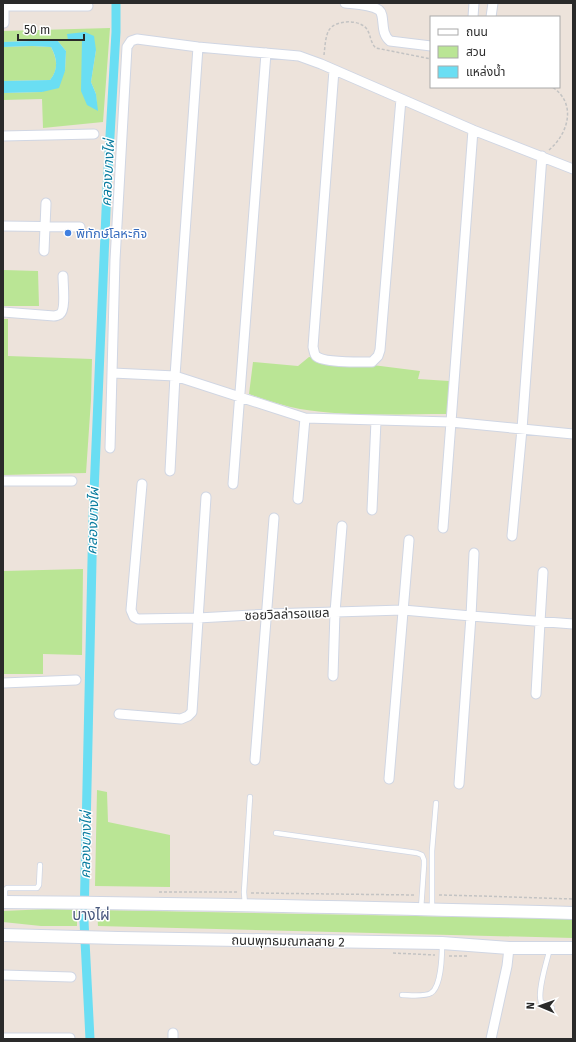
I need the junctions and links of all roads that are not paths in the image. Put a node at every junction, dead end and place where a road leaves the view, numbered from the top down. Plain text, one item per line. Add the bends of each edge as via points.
1 (345, 3) edge
2 (474, 3) edge
3 (493, 3) edge
4 (4, 5) edge
5 (88, 6) dead end
6 (473, 16) edge
7 (491, 16) edge
8 (4, 23) edge
9 (430, 46) edge
10 (198, 47) junction
11 (266, 53) junction
12 (334, 70) junction
13 (401, 99) junction
14 (473, 130) junction
15 (94, 134) dead end
16 (3, 136) edge
17 (542, 156) junction
18 (573, 169) edge
19 (46, 203) dead end
20 (3, 226) edge
21 (45, 226) junction
22 (80, 227) dead end
23 (44, 251) dead end
24 (63, 276) dead end
25 (3, 312) edge
26 (112, 373) junction
27 (175, 376) junction
28 (240, 397) junction
29 (304, 418) junction
30 (376, 420) junction
31 (452, 422) junction
32 (522, 429) junction
33 (573, 434) edge
34 (110, 448) dead end
35 (170, 471) dead end
36 (3, 481) edge
37 (72, 481) dead end
38 (142, 484) dead end
39 (233, 484) dead end
40 (206, 497) dead end
41 (298, 498) dead end
42 (372, 510) dead end
43 (274, 518) dead end
44 (342, 526) dead end
45 (443, 528) dead end
46 (512, 536) dead end
47 (409, 540) dead end
48 (474, 553) dead end
49 (543, 572) dead end
50 (403, 610) junction
51 (335, 612) junction
52 (267, 614) junction
53 (471, 616) junction
54 (198, 618) junction
55 (540, 622) junction
56 (573, 624) edge
57 (333, 676) dead end
58 (76, 680) dead end
59 (3, 683) edge
60 (536, 694) dead end
61 (119, 714) dead end
62 (255, 760) dead end
63 (389, 779) dead end
64 (459, 784) dead end
65 (250, 797) dead end
66 (436, 802) dead end
67 (276, 833) dead end
68 (40, 865) dead end
69 (4, 902) edge
70 (245, 905) junction
71 (426, 909) junction
72 (573, 913) edge
73 (3, 935) edge
74 (442, 943) junction
75 (509, 948) junction
76 (550, 948) junction
77 (573, 948) edge
78 (3, 975) edge
79 (71, 977) dead end
80 (402, 995) dead end
81 (552, 1008) dead end
82 (3, 1038) edge
83 (70, 1038) edge
84 (44, 1039) edge
85 (491, 1039) edge

1 - 9 street via 379,10 382,13 384,33 390,41
2 - 6 street
3 - 7 street
4 - 5 street
4 - 8 street
10 - 11 street
10 - 26 street via 137,39 127,46 115,260
10 - 27 street
11 - 12 street via 299,56
11 - 28 street
12 - 13 street
12 - 13 street via 313,347 316,356 325,360 372,362 380,350
13 - 14 street
14 - 17 street
14 - 31 street
15 - 16 street
17 - 18 street
17 - 32 street
19 - 21 street
20 - 21 street
21 - 22 street
21 - 23 street
24 - 25 street via 63,305 60,315
26 - 27 street
26 - 34 street
27 - 28 street
27 - 35 street
28 - 29 street
28 - 39 street
29 - 30 street
29 - 41 street
30 - 31 street
30 - 42 street
31 - 32 street
31 - 45 street
32 - 33 street
32 - 46 street
36 - 37 street
38 - 54 street, ซอยวิลล่ารอแยล via 131,610 138,619
40 - 54 street
43 - 52 street
44 - 51 street
47 - 50 street
48 - 53 street
49 - 55 street
50 - 51 street, ซอยวิลล่ารอแยล
50 - 53 street, ซอยวิลล่ารอแยล
50 - 63 street
51 - 52 street, ซอยวิลล่ารอแยล
51 - 57 street
52 - 54 street, ซอยวิลล่ารอแยล
52 - 62 street
53 - 55 street, ซอยวิลล่ารอแยล
53 - 64 street
54 - 61 street via 192,712 181,719
55 - 56 street, ซอยวิลล่ารอแยล
55 - 60 street
58 - 59 street
65 - 70 lane
66 - 71 lane via 432,895
67 - 71 lane via 422,855 422,895
68 - 69 lane via 37,888 7,888
69 - 70 main road
70 - 71 main road
71 - 72 main road
73 - 74 main road, ถนนพุทธมณฑลสาย 2
74 - 75 main road, ถนนพุทธมณฑลสาย 2
74 - 80 lane via 440,973 432,993
75 - 76 main road, ถนนพุทธมณฑลสาย 2
75 - 85 street
76 - 77 main road, ถนนพุทธมณฑลสาย 2
76 - 81 lane via 539,998
78 - 79 street
82 - 84 street
83 - 84 street

